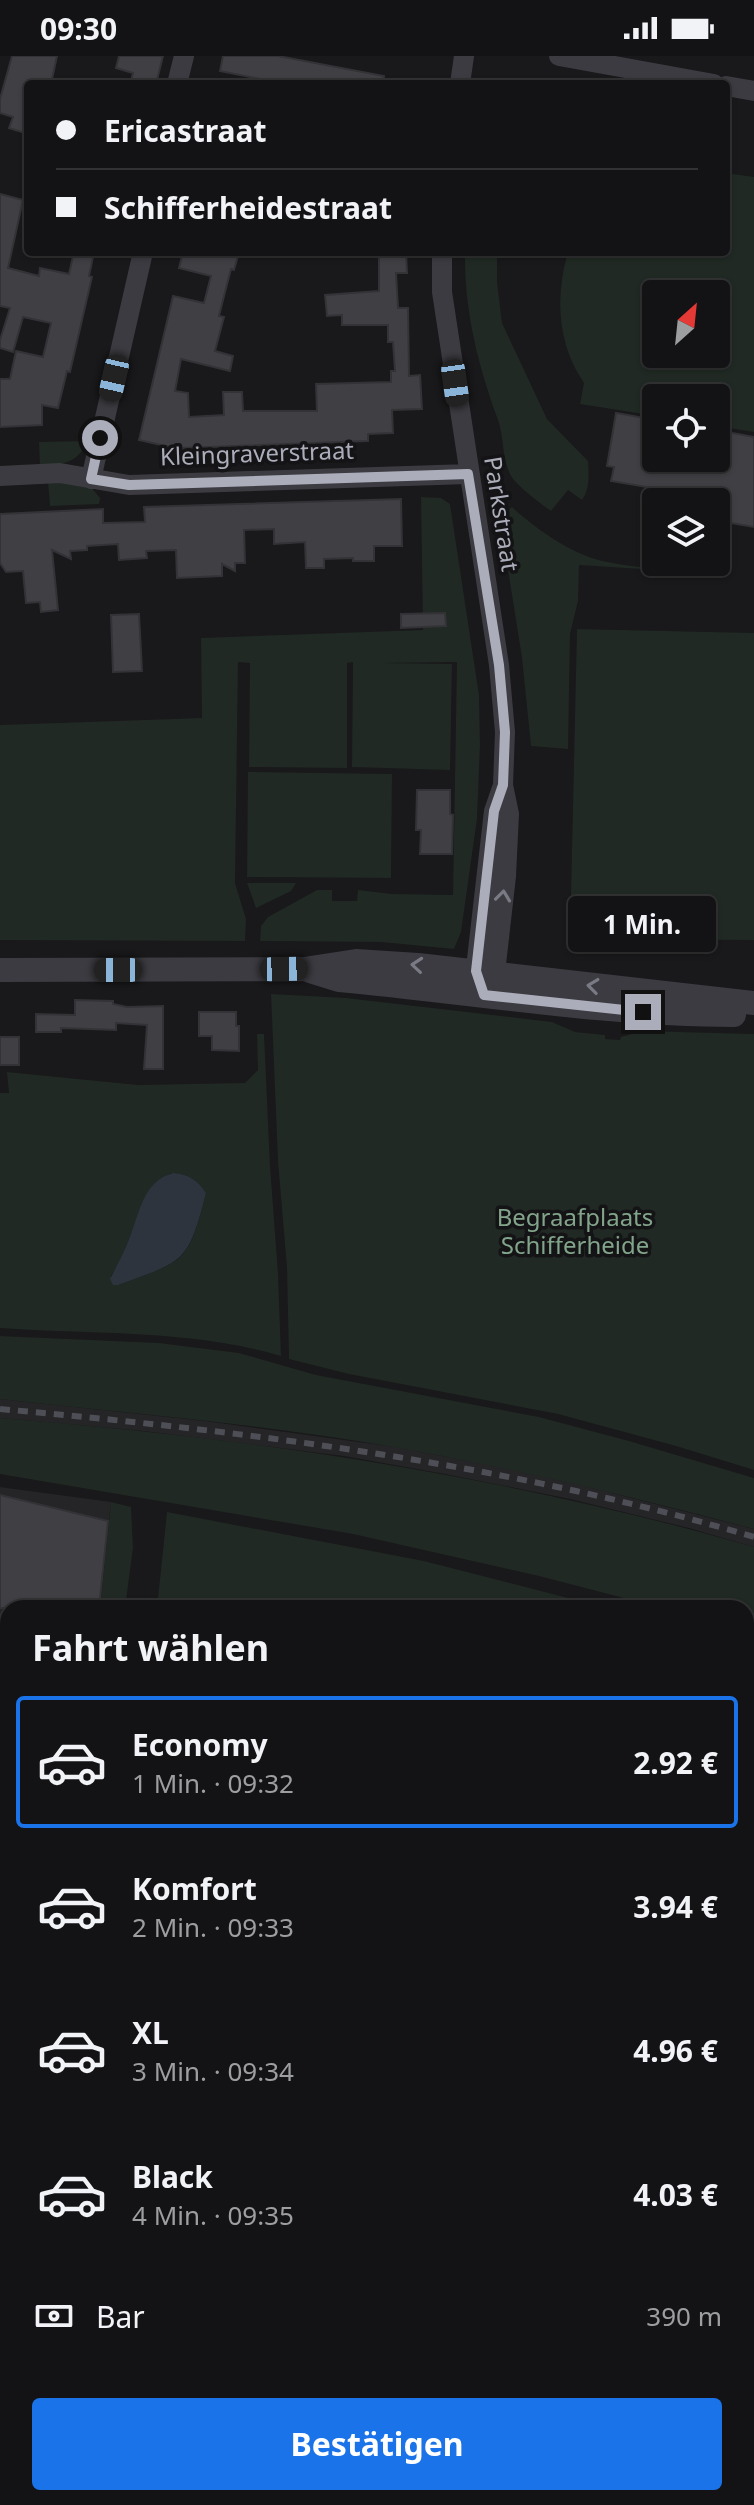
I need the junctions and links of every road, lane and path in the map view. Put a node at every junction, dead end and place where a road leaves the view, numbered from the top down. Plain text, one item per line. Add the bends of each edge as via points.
1 (184, 56) edge
2 (464, 56) edge
3 (559, 56) edge
4 (178, 80) edge
5 (461, 80) edge
6 (692, 80) edge
7 (730, 87) edge
8 (754, 91) edge
9 (142, 256) edge
10 (442, 256) edge
11 (468, 474) junction
12 (0, 476) edge
13 (91, 479) junction
14 (0, 970) edge
15 (485, 980) junction
16 (754, 1003) edge
17 (754, 1011) edge

1 - 4 street
2 - 5 street
3 - 6 street
7 - 8 street
9 - 13 street
10 - 11 street, Parkstraat via 442,292
11 - 13 street, Kleingraverstraat via 129,485
11 - 15 street, Parkstraat via 499,665 503,785 509,814 506,876
12 - 13 street, Kleingraverstraat via 60,473
14 - 15 street via 304,969 339,980
16 -> 15 street
15 - 17 street via 643,1012

